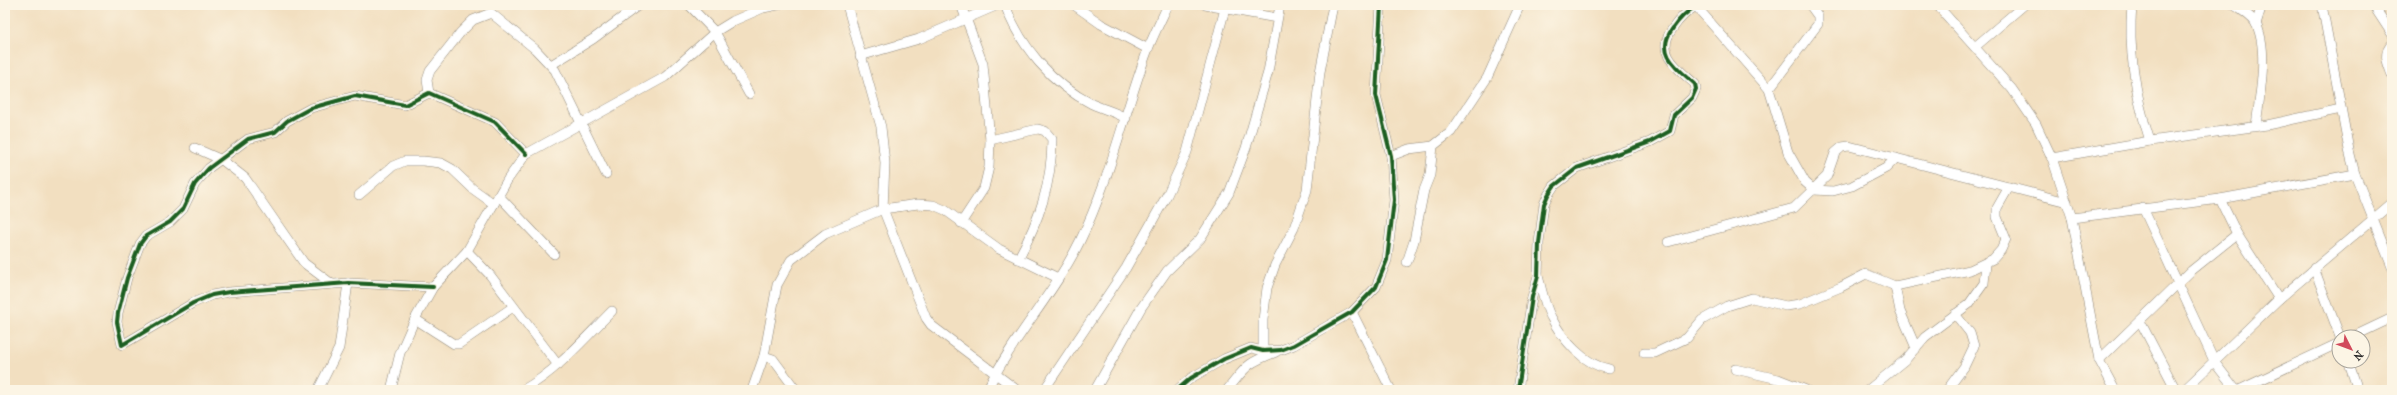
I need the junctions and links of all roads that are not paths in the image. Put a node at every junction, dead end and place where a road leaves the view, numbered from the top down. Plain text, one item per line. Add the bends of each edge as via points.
1 (639, 5) edge
2 (690, 5) edge
3 (778, 5) edge
4 (847, 5) edge
5 (961, 5) edge
6 (998, 5) edge
7 (1005, 5) edge
8 (1074, 5) edge
9 (1168, 5) edge
10 (1205, 5) edge
11 (1280, 5) edge
12 (1333, 5) edge
13 (1381, 5) edge
14 (1520, 5) edge
15 (1810, 5) edge
16 (1937, 5) edge
17 (2024, 5) edge
18 (2132, 5) edge
19 (2234, 5) edge
20 (2262, 5) edge
21 (2322, 5) edge
22 (2373, 5) edge
23 (1695, 6) edge
24 (1225, 8) edge
25 (966, 18) junction
26 (1277, 18) junction
27 (2256, 24) junction
28 (715, 32) junction
29 (2392, 34) edge
30 (2392, 44) edge
31 (1976, 46) junction
32 (1148, 49) junction
33 (860, 56) junction
34 (551, 65) junction
35 (2392, 75) edge
36 (1768, 90) junction
37 (429, 93) junction
38 (749, 94) dead end
39 (2341, 109) junction
40 (1126, 118) junction
41 (581, 122) junction
42 (2256, 126) junction
43 (990, 140) junction
44 (2150, 141) junction
45 (1433, 146) junction
46 (195, 148) dead end
47 (526, 154) junction
48 (1391, 156) junction
49 (1896, 158) junction
50 (2052, 158) junction
51 (222, 160) junction
52 (606, 174) dead end
53 (2355, 174) junction
54 (2009, 187) junction
55 (1814, 190) junction
56 (359, 195) dead end
57 (2220, 198) junction
58 (497, 200) junction
59 (2067, 202) junction
60 (2392, 203) edge
61 (2144, 208) junction
62 (883, 209) junction
63 (2072, 218) junction
64 (2374, 218) junction
65 (961, 223) junction
66 (2237, 234) junction
67 (1668, 242) dead end
68 (467, 251) junction
69 (554, 254) dead end
70 (1018, 259) junction
71 (1407, 262) dead end
72 (1986, 264) junction
73 (2392, 267) edge
74 (2314, 268) junction
75 (1538, 276) junction
76 (1058, 278) junction
77 (348, 283) junction
78 (332, 284) junction
79 (2178, 285) junction
80 (1896, 286) junction
81 (433, 287) junction
82 (2279, 299) junction
83 (513, 307) junction
84 (612, 311) dead end
85 (1352, 312) junction
86 (1955, 314) junction
87 (2392, 318) edge
88 (415, 319) junction
89 (2140, 321) junction
90 (2337, 329) edge
91 (2369, 329) edge
92 (2331, 347) edge
93 (1916, 348) junction
94 (1281, 350) junction
95 (1263, 351) junction
96 (1644, 353) dead end
97 (764, 356) junction
98 (2099, 360) junction
99 (2215, 363) junction
100 (558, 365) junction
101 (1609, 369) dead end
102 (1734, 369) dead end
103 (2351, 369) edge
104 (995, 373) junction
105 (392, 388) edge
106 (318, 390) edge
107 (401, 390) edge
108 (523, 390) edge
109 (752, 390) edge
110 (796, 390) edge
111 (987, 390) edge
112 (1017, 390) edge
113 (1044, 390) edge
114 (1095, 390) edge
115 (1177, 390) edge
116 (1227, 390) edge
117 (1391, 390) edge
118 (1518, 390) edge
119 (1806, 390) edge
120 (1868, 390) edge
121 (1947, 390) edge
122 (2115, 390) edge
123 (2176, 390) edge
124 (2184, 390) edge
125 (2236, 390) edge
126 (2239, 390) edge
127 (2358, 390) edge

1 - 34 street via 594,39
2 - 28 street
3 - 28 street via 763,8
4 - 33 street
5 - 25 street
6 - 25 street
7 - 40 street via 1022,39 1044,68 1079,96
8 - 32 street via 1101,24
9 - 32 street
10 - 24 street
11 - 26 street
12 - 95 street via 1320,72 1307,190 1294,228 1275,264 1267,288 1262,320
13 - 48 street via 1376,95
14 - 45 street via 1487,78 1451,132
15 - 36 street via 1818,16 1818,24
16 - 31 street
17 - 31 street
18 - 44 street via 2133,62
19 - 27 street
20 - 27 street
21 - 39 street
22 - 29 street
23 - 36 street
23 - 75 street via 1680,19 1667,36 1664,46 1670,59 1695,84 1695,93 1674,115 1667,134 1624,153 1601,158 1577,168 1554,186 1544,204 1538,243
24 - 26 street
24 - 113 street via 1187,152 1167,195 1126,268
25 - 33 street via 919,38
25 - 43 street via 983,64
26 - 114 street via 1268,72 1246,148 1229,193 1200,239 1167,271 1141,308
27 - 42 street via 2262,62
28 - 38 street
28 - 41 street via 664,77
30 - 35 street via 2386,54
31 - 50 street via 2025,107
32 - 40 street
33 - 62 street via 881,127 885,163
34 - 37 street via 517,33 491,14 484,15 473,20 460,32 430,71 427,80
34 - 41 street
36 - 55 street via 1788,152 1806,182
37 - 47 street via 495,122
37 - 51 street via 405,105 355,96 311,108 287,121 275,132 248,139
39 - 42 street
39 - 53 street
40 - 76 street via 1099,199 1079,242
41 - 47 street
41 - 52 street
42 - 44 street
43 - 65 street via 989,167 984,188
43 - 70 street via 1038,129 1045,131 1052,139 1052,161 1046,195 1034,230
44 - 50 street
45 - 48 street via 1409,149
45 - 71 street via 1430,175
46 - 51 street
47 - 58 street
48 - 85 street via 1394,200 1387,260 1376,287
49 - 54 street
49 - 55 street via 1886,168 1852,186 1833,191
49 - 55 street via 1849,146 1842,147 1835,153 1826,176
50 - 59 street
51 - 78 street via 246,178 254,188 304,263
51 - 78 street via 203,174 183,209 174,219 151,232 140,244 127,278 118,313 117,322 122,345 193,303 212,295
53 - 57 street
53 - 64 street
54 - 59 street
54 - 72 street via 1997,208 1997,217 2006,239 2001,250
55 - 67 street via 1794,208
56 - 58 street via 393,166 405,161 422,161 441,163 452,169 473,189
57 - 61 street
57 - 66 street
58 - 68 street
58 - 69 street
59 - 63 street
60 - 64 street
61 - 63 street
61 - 79 street
62 - 65 street via 909,204 933,205 945,210
62 - 97 street via 825,234 791,260 777,285
62 - 104 street via 926,318 940,334
63 - 98 street
64 - 73 street
64 - 74 street
65 - 70 street
66 - 79 street
66 - 82 street
68 - 81 street
68 - 83 street via 490,275
70 - 76 street
72 - 80 street via 1970,270
72 - 86 street via 1984,283 1979,294
74 - 82 street
74 - 90 street
75 - 101 street via 1550,317 1563,337 1593,364
75 - 118 street via 1532,297
76 - 104 street
77 - 78 street
77 - 81 street
77 - 106 street via 339,348
79 - 89 street
79 - 99 street
80 - 93 street via 1900,311
80 - 96 street via 1866,274 1800,304 1786,306 1752,298 1714,311 1702,320 1687,338 1666,349 1655,354
81 - 88 street
82 - 99 street
83 - 88 street via 459,344 454,344
83 - 100 street
84 - 100 street
85 - 94 street
85 - 117 street
86 - 93 street via 1925,337
86 - 121 street via 1970,333 1974,346 1964,367
87 - 91 street
88 - 105 street via 400,353
89 - 98 street
89 - 123 street
92 - 126 street
93 - 120 street
94 - 95 street
94 - 116 street via 1250,363 1238,374
95 - 115 street via 1251,348 1224,359 1191,378
97 - 109 street
97 - 110 street via 773,359
98 - 122 street
99 - 124 street
99 - 125 street
100 - 108 street
102 - 119 street via 1778,379
103 - 127 street
104 - 111 street
104 - 112 street
105 - 107 street

